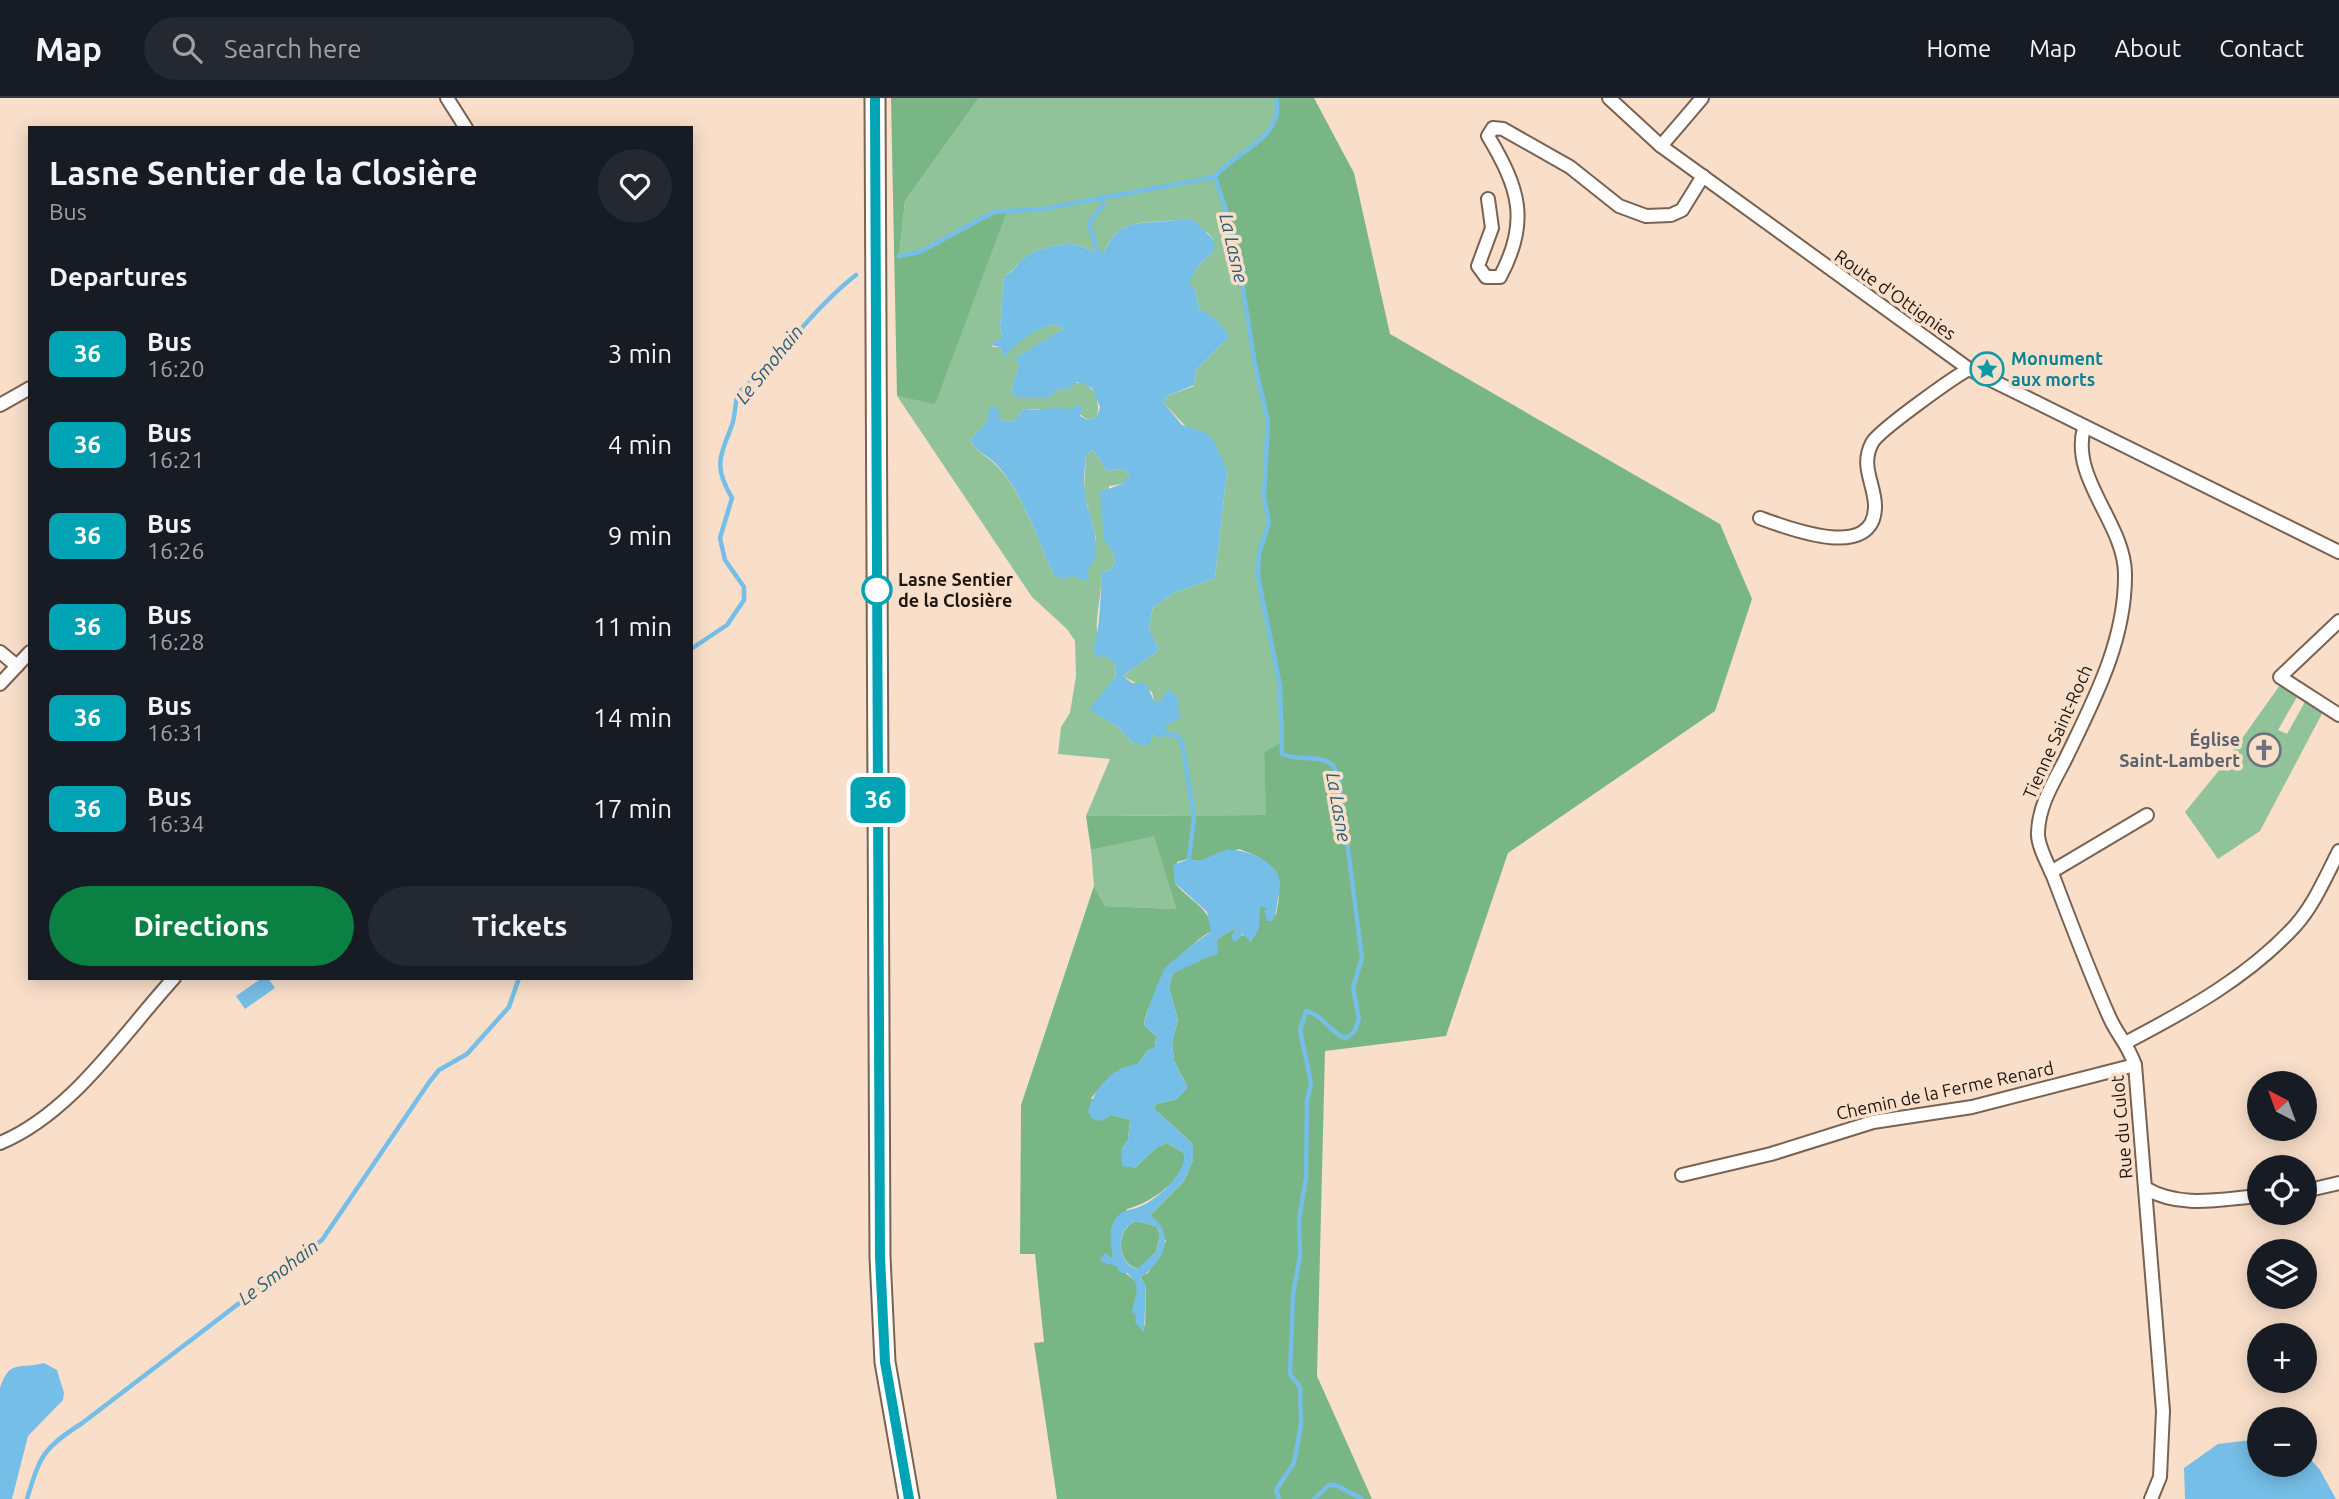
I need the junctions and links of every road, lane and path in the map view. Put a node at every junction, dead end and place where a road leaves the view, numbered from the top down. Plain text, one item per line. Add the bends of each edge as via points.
1 (447, 98) edge
2 (875, 98) edge
3 (1609, 98) edge
4 (1702, 98) edge
5 (465, 126) edge
6 (1661, 146) junction
7 (1703, 176) junction
8 (1488, 199) dead end
9 (1969, 369) junction
10 (28, 389) edge
11 (0, 405) edge
12 (2084, 428) junction
13 (1760, 518) dead end
14 (2339, 552) edge
15 (2339, 621) edge
16 (0, 652) edge
17 (28, 654) edge
18 (17, 666) junction
19 (0, 684) edge
20 (2339, 715) edge
21 (2147, 815) dead end
22 (2339, 852) edge
23 (2052, 872) junction
24 (172, 980) edge
25 (2127, 1042) junction
26 (2135, 1065) junction
27 (0, 1143) edge
28 (1682, 1175) dead end
29 (2339, 1183) edge
30 (2145, 1188) junction
31 (2317, 1188) edge
32 (2247, 1197) edge
33 (909, 1499) edge
34 (2151, 1499) edge

1 - 5 street
2 - 33 street via 880,1257 885,1362
3 - 6 street, Route d'Ottignies
4 - 6 street
6 - 7 street, Route d'Ottignies
7 - 8 street via 1682,210 1646,216 1619,206 1570,167 1503,129 1493,128 1488,136 1511,174 1517,205 1515,250 1500,277 1486,276 1478,265 1492,228
7 - 9 street, Route d'Ottignies
9 - 12 street, Route d'Ottignies
9 - 13 street via 1873,440 1866,464 1875,506 1870,528 1863,533 1852,538 1795,531
10 - 11 street
12 - 14 street, Route d'Ottignies
12 - 23 street, Tienne Saint-Roch via 2080,443 2087,472 2118,539 2125,571 2117,643 2042,805 2037,834
15 - 20 street via 2280,677
16 - 18 street
17 - 18 street
18 - 19 street
21 - 23 street
22 - 25 street via 2295,925 2249,968 2205,1001
23 - 25 street, Tienne Saint-Roch via 2112,1024
24 - 27 street via 77,1086 39,1120
25 - 26 street, Rue du Culot
26 - 28 street, Chemin de la Ferme Renard via 1972,1107 1873,1122 1771,1154
26 - 30 street, Rue du Culot
29 - 31 street
30 - 32 street via 2185,1202
30 - 34 street, Rue du Culot via 2163,1411 2160,1477

